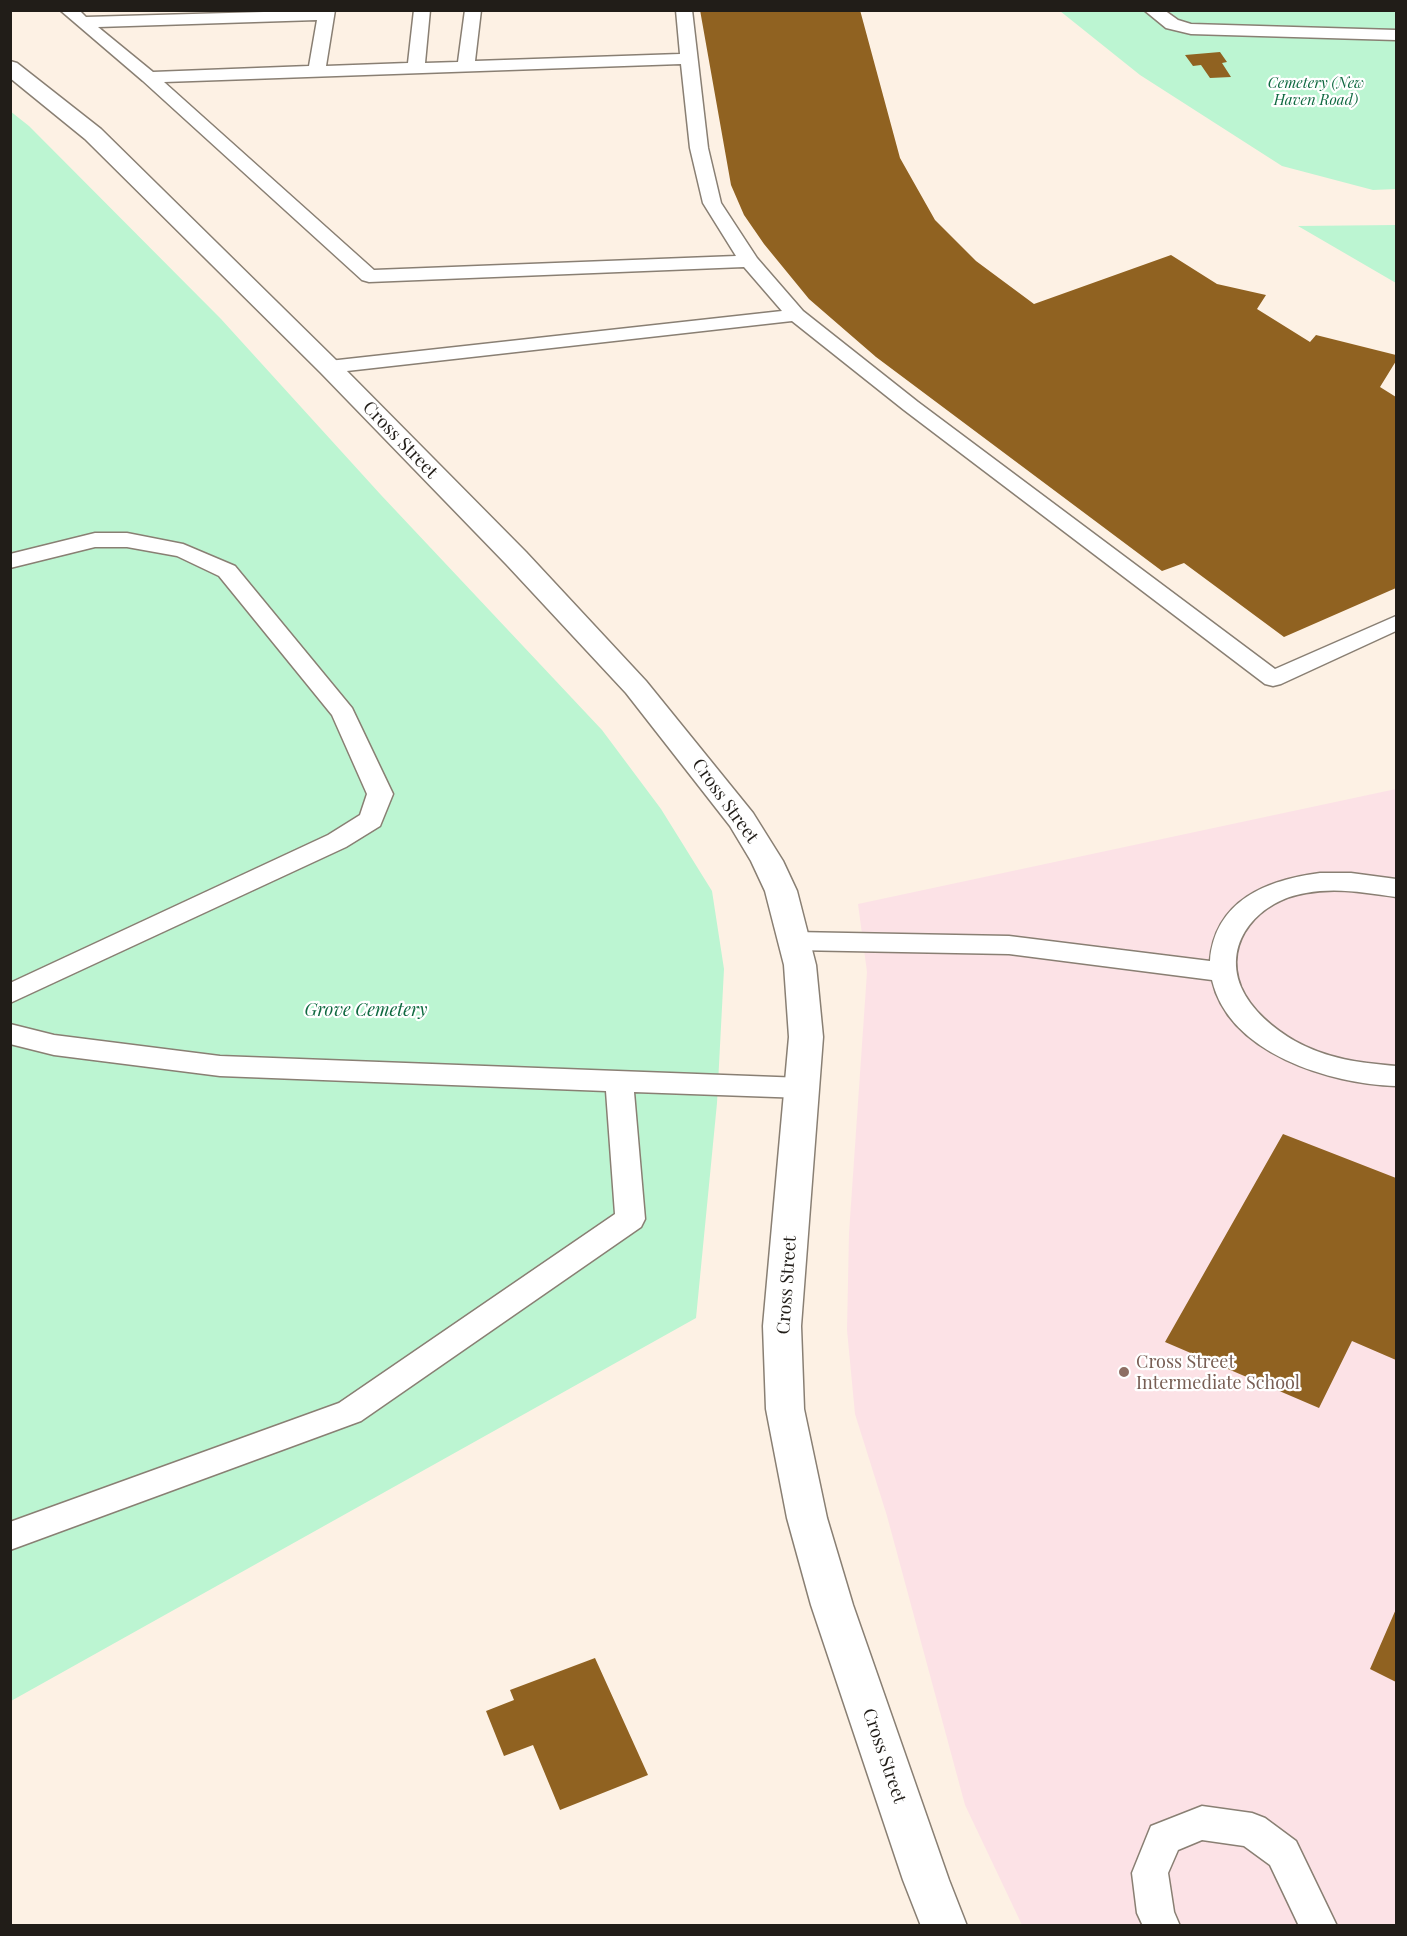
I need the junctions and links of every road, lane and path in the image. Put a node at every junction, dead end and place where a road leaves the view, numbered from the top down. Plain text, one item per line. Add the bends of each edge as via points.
1 (422, 10) edge
2 (473, 10) edge
3 (684, 10) edge
4 (1152, 10) edge
5 (327, 13) edge
6 (75, 16) edge
7 (1396, 35) edge
8 (688, 59) junction
9 (466, 66) junction
10 (10, 67) edge
11 (416, 68) junction
12 (317, 71) junction
13 (149, 77) junction
14 (749, 261) junction
15 (795, 315) junction
16 (329, 368) junction
17 (10, 561) edge
18 (1396, 623) edge
19 (1396, 888) edge
20 (795, 941) junction
21 (1222, 972) junction
22 (10, 994) edge
23 (10, 1034) edge
24 (1396, 1076) edge
25 (619, 1082) junction
26 (803, 1088) junction
27 (10, 1536) edge
28 (944, 1926) edge
29 (1162, 1926) edge
30 (1319, 1926) edge

1 - 11 lane
2 - 9 lane
3 - 8 lane
4 - 7 lane via 1172,24 1191,28
5 - 6 lane
5 - 12 lane
6 - 13 lane
8 - 9 lane
8 - 14 lane via 699,148 712,202
9 - 11 lane
10 - 16 street, Cross Street via 93,134
11 - 12 lane
12 - 13 lane
13 - 14 lane via 369,276
14 - 15 lane
15 - 16 lane
15 - 18 lane via 1273,679
16 - 20 street, Cross Street via 636,687 742,819 781,891
17 - 22 lane via 95,540 127,540 183,551 227,571 343,713 380,794 370,820 337,841
19 - 21 lane via 1358,880 1313,881 1272,892 1242,912 1225,940
20 - 21 lane via 1009,945
20 - 26 street, Cross Street via 806,1037
21 - 24 lane via 1235,1004 1262,1034 1302,1057 1347,1072
23 - 25 lane via 54,1045 220,1066
25 - 26 lane
25 - 27 lane via 630,1219 350,1412
26 - 28 street, Cross Street via 782,1326 785,1408 807,1518 832,1605
29 - 30 lane via 1150,1873 1164,1838 1202,1823 1252,1830 1283,1853

